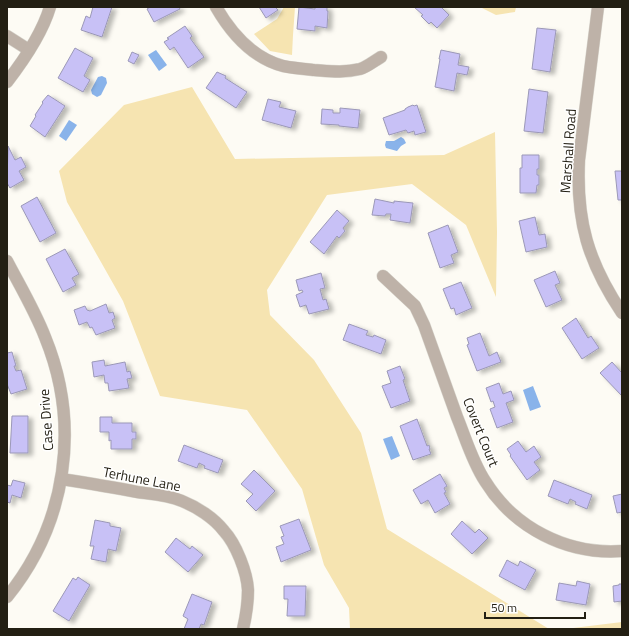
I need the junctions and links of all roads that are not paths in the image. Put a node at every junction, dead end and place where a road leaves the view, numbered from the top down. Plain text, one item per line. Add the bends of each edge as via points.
1 (50, 7) edge
2 (216, 7) edge
3 (598, 7) edge
4 (7, 36) edge
5 (29, 50) junction
6 (381, 57) dead end
7 (7, 82) edge
8 (7, 261) edge
9 (383, 276) dead end
10 (622, 313) edge
11 (62, 479) junction
12 (622, 551) edge
13 (7, 597) edge
14 (243, 629) edge

1 - 5 street via 46,20
2 - 6 street via 240,40 267,60 283,66 338,72 361,69
3 - 10 street, Marshall Road via 578,182 584,232 590,255
4 - 5 street
5 - 7 street
8 - 11 street, Case Drive via 35,315 55,365 64,415
9 - 12 street, Covert Court via 415,306 473,460 485,482 500,501 514,516 547,538 585,550
11 - 13 street, Case Drive via 49,525 25,573
11 - 14 street, Terhune Lane via 181,500 210,518 225,531 244,568 248,588 248,610

